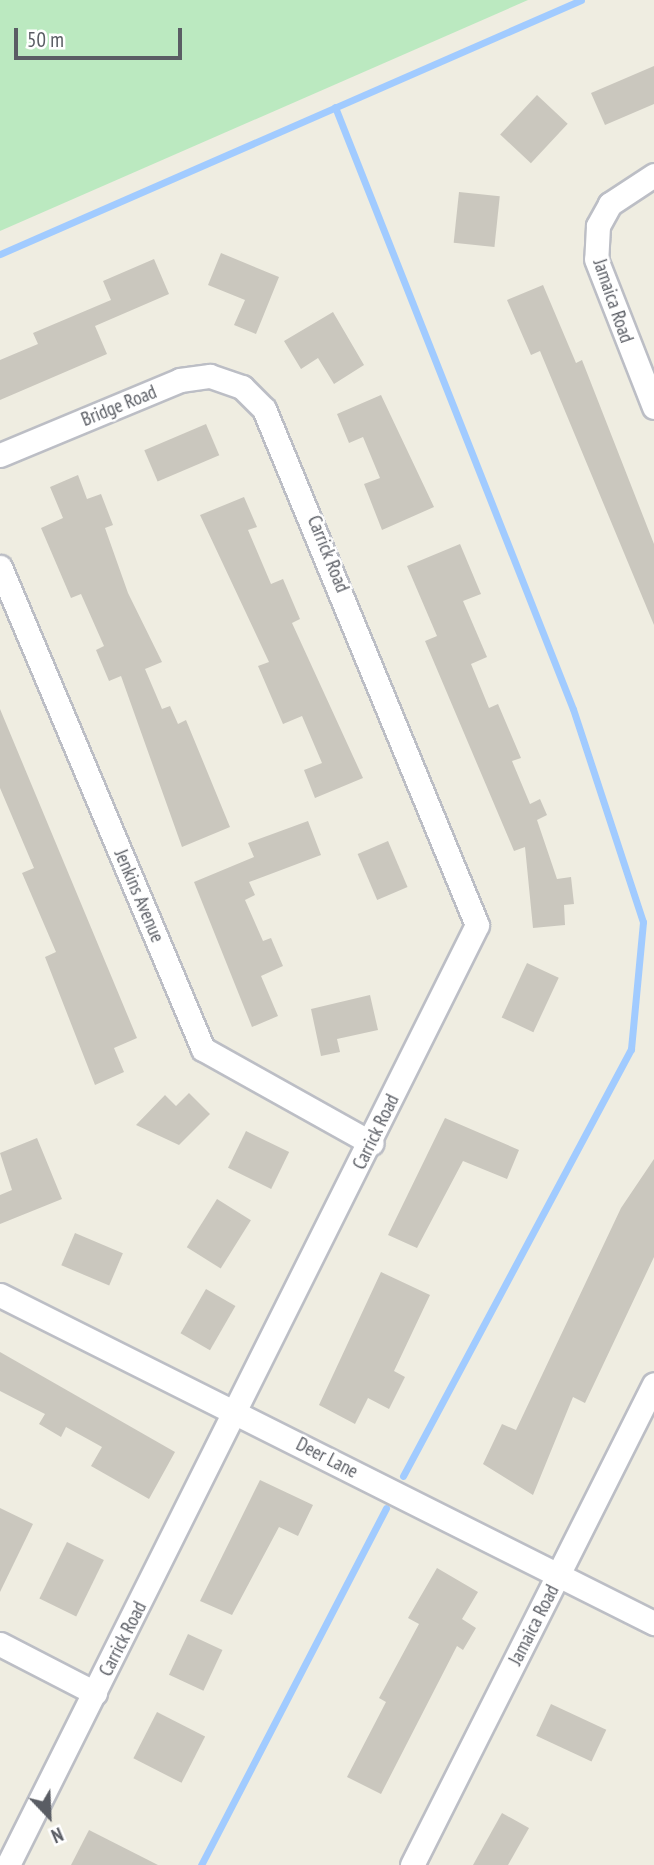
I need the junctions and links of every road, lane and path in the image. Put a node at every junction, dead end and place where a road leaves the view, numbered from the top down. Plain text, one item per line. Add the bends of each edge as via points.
1 (654, 175) edge
2 (242, 387) joint
3 (654, 407) edge
4 (0, 455) edge
5 (0, 566) edge
6 (371, 1143) junction
7 (0, 1295) edge
8 (654, 1384) edge
9 (237, 1413) junction
10 (559, 1574) junction
11 (654, 1623) edge
12 (0, 1644) edge
13 (95, 1693) junction
14 (8, 1865) edge
15 (412, 1865) edge

1 - 3 street, Jamaica Road via 610,204 598,226 596,259
2 - 4 street, Bridge Road via 210,376 180,380
2 - 6 street, Carrick Road via 280,435 477,925
5 - 6 street, Jenkins Avenue via 203,1049
6 - 9 street, Carrick Road
7 - 9 street, Deer Lane
8 - 10 street, Jamaica Road
9 - 10 street, Deer Lane
9 - 13 street, Carrick Road
10 - 11 street, Deer Lane
10 - 15 street, Jamaica Road
12 - 13 street
13 - 14 street, Carrick Road

